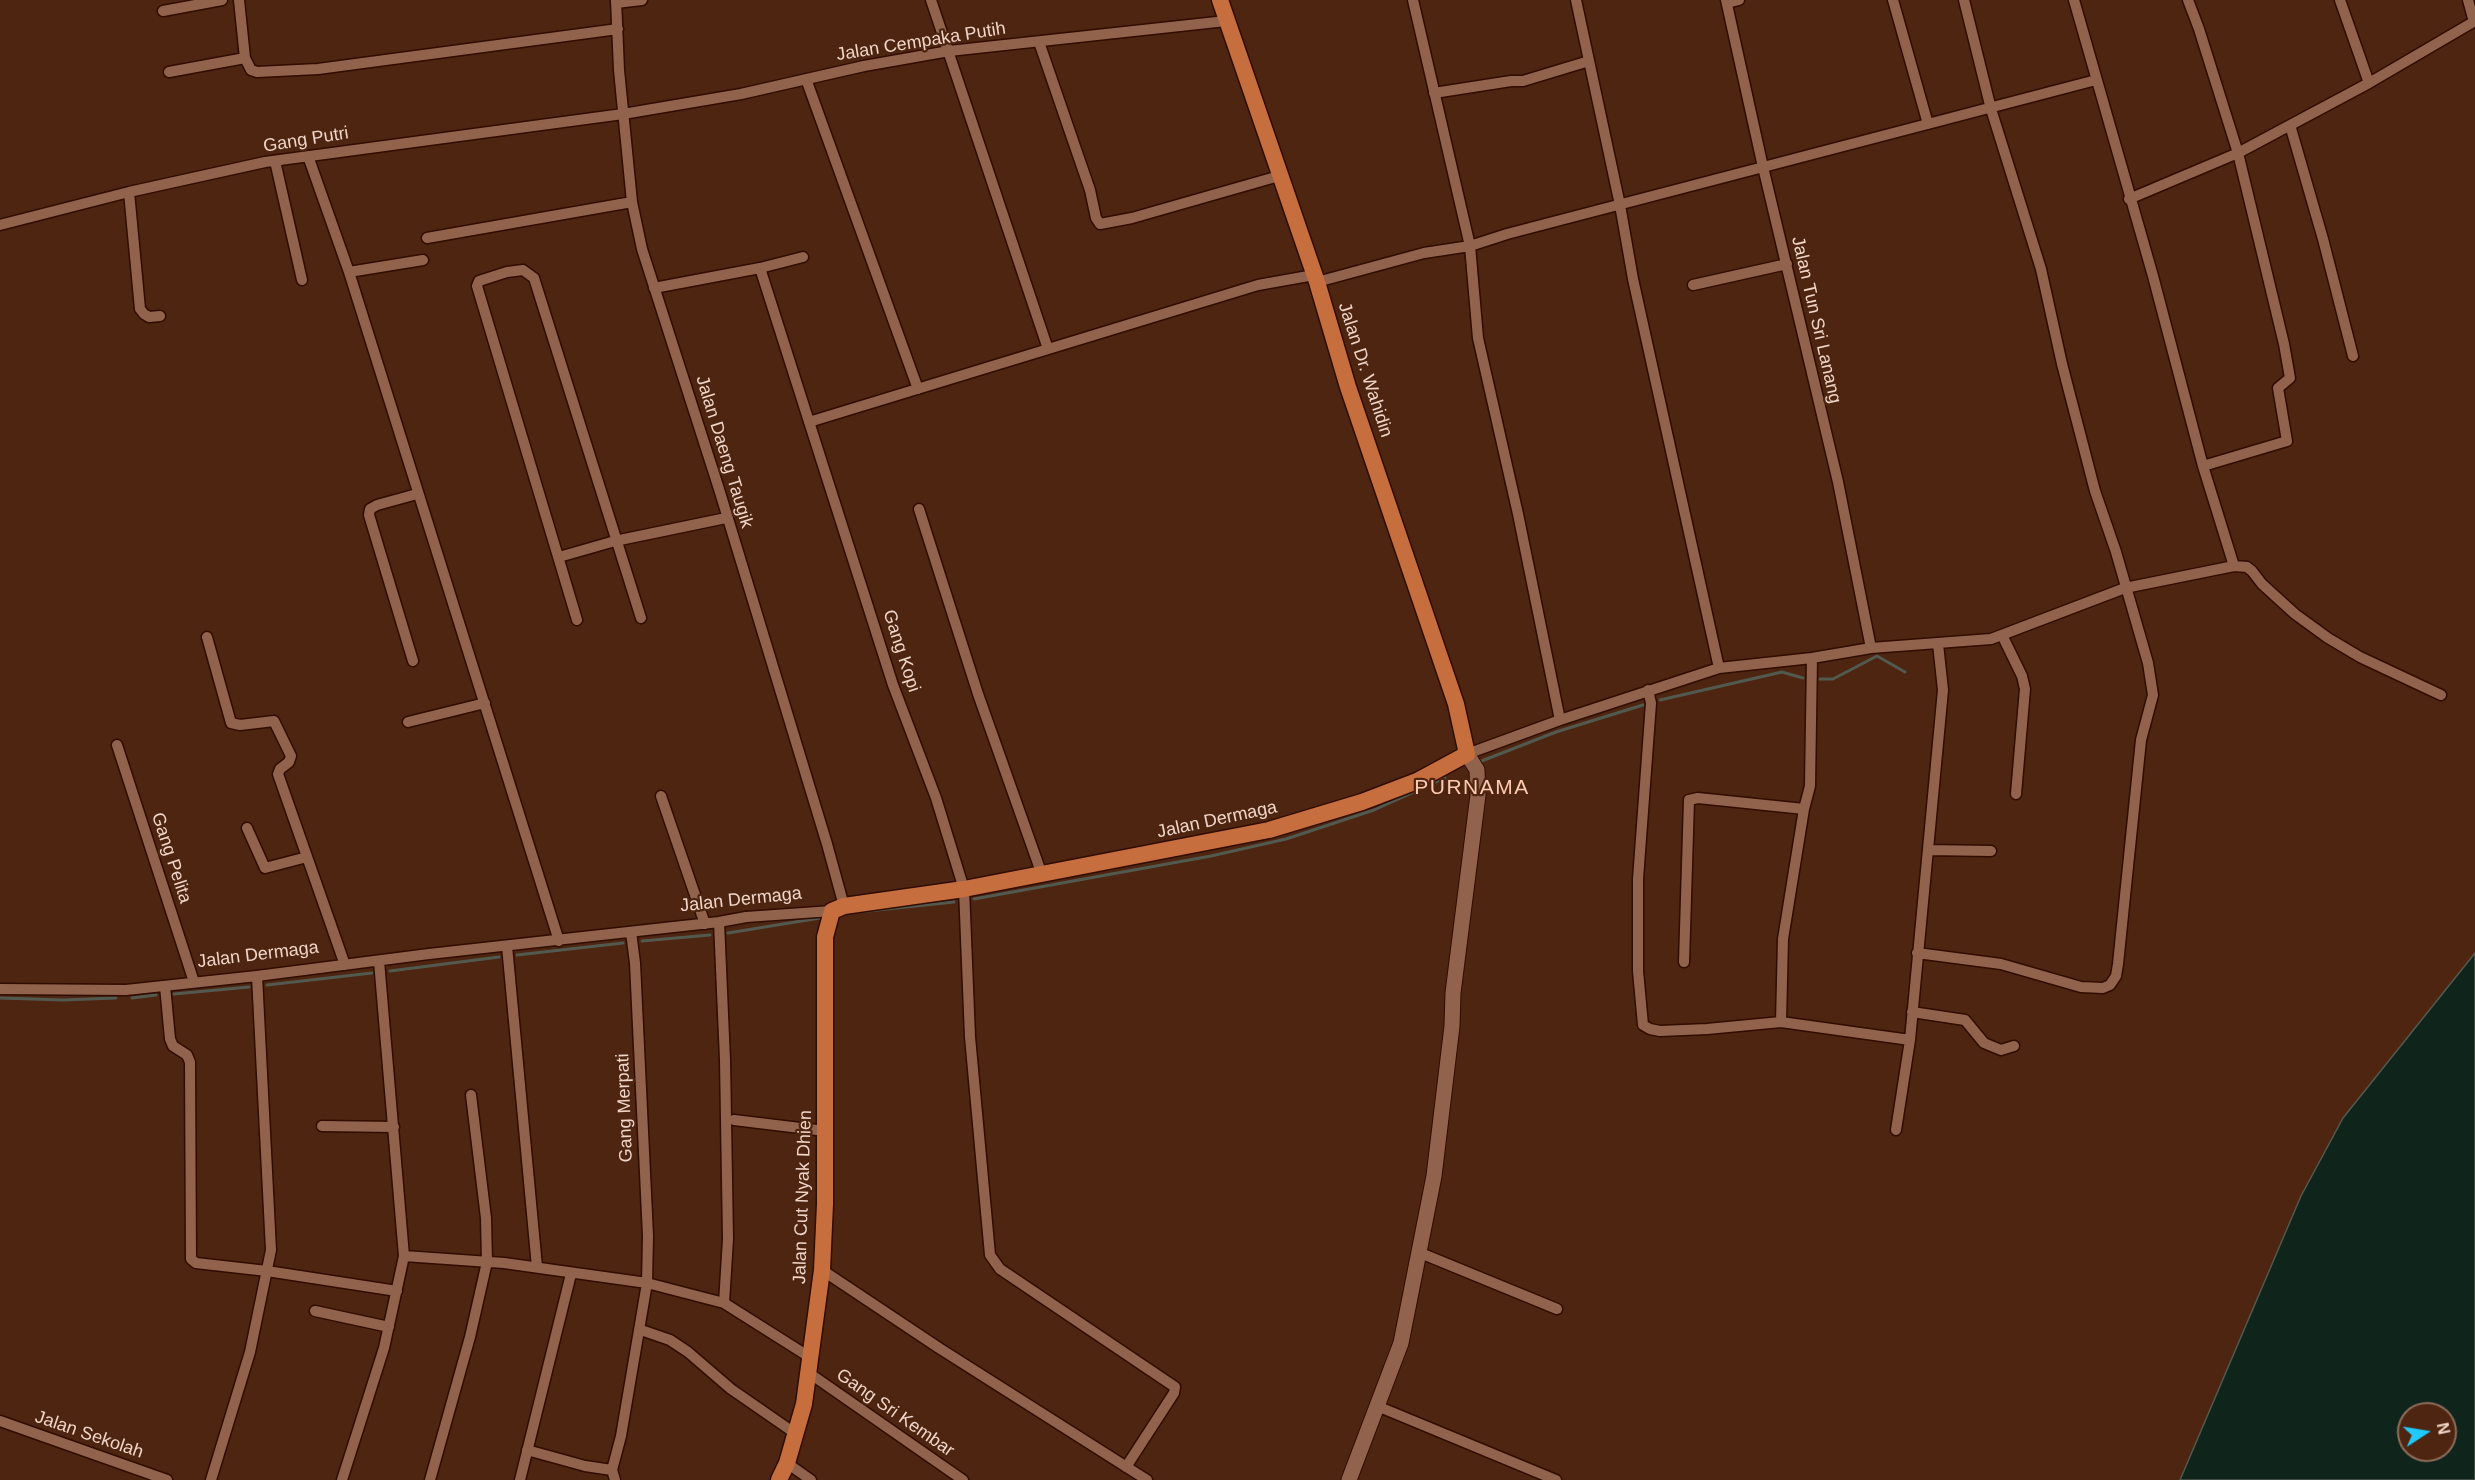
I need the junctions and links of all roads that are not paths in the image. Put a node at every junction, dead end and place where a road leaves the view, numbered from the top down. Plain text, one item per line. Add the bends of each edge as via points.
1 (222, 0) edge
2 (239, 0) edge
3 (642, 0) edge
4 (931, 0) edge
5 (1220, 0) edge
6 (1413, 0) edge
7 (1576, 0) edge
8 (1739, 0) edge
9 (1893, 0) edge
10 (1964, 0) edge
11 (2074, 0) edge
12 (2188, 0) edge
13 (2340, 0) edge
14 (2468, 0) edge
15 (1726, 1) edge
16 (616, 2) edge
17 (163, 10) dead end
18 (1226, 21) junction
19 (2474, 22) edge
20 (618, 29) junction
21 (1039, 42) junction
22 (949, 51) junction
23 (244, 58) junction
24 (1589, 61) junction
25 (169, 72) dead end
26 (806, 79) junction
27 (2096, 80) junction
28 (2369, 82) junction
29 (1434, 93) junction
30 (1990, 109) junction
31 (623, 114) junction
32 (1928, 124) junction
33 (2290, 125) junction
34 (2238, 153) junction
35 (308, 156) junction
36 (275, 160) junction
37 (1763, 167) junction
38 (1279, 176) junction
39 (129, 192) junction
40 (2129, 199) junction
41 (632, 202) junction
42 (1620, 205) junction
43 (0, 225) edge
44 (428, 238) dead end
45 (1470, 246) junction
46 (803, 257) dead end
47 (423, 260) dead end
48 (1787, 264) junction
49 (760, 268) junction
50 (348, 272) junction
51 (1315, 278) junction
52 (302, 280) dead end
53 (1693, 285) dead end
54 (654, 288) junction
55 (160, 316) dead end
56 (1048, 349) junction
57 (2353, 356) dead end
58 (918, 389) junction
59 (809, 422) junction
60 (2202, 466) junction
61 (417, 494) junction
62 (919, 509) dead end
63 (726, 518) junction
64 (615, 541) junction
65 (559, 557) junction
66 (2234, 566) junction
67 (2125, 588) junction
68 (641, 618) dead end
69 (577, 620) dead end
70 (2002, 635) junction
71 (207, 637) dead end
72 (1938, 644) junction
73 (1871, 648) junction
74 (1812, 658) junction
75 (413, 661) dead end
76 (1719, 668) junction
77 (1648, 690) junction
78 (2441, 695) dead end
79 (485, 703) junction
80 (1560, 720) junction
81 (408, 722) dead end
82 (117, 745) dead end
83 (1467, 754) junction
84 (2016, 794) dead end
85 (661, 796) dead end
86 (1804, 809) junction
87 (247, 828) dead end
88 (1928, 850) junction
89 (1991, 851) dead end
90 (307, 857) junction
91 (1041, 872) junction
92 (964, 889) junction
93 (838, 909) junction
94 (719, 922) junction
95 (705, 924) junction
96 (631, 932) junction
97 (559, 941) junction
98 (507, 946) junction
99 (1917, 953) junction
100 (379, 961) junction
101 (1684, 962) dead end
102 (345, 965) junction
103 (257, 976) junction
104 (194, 982) junction
105 (165, 986) junction
106 (0, 989) edge
107 (1912, 1012) junction
108 (1781, 1022) junction
109 (1910, 1040) junction
110 (2014, 1046) dead end
111 (471, 1095) dead end
112 (734, 1120) dead end
113 (322, 1126) dead end
114 (394, 1126) junction
115 (1896, 1130) dead end
116 (825, 1131) junction
117 (1418, 1252) junction
118 (404, 1256) junction
119 (487, 1262) junction
120 (537, 1267) junction
121 (822, 1270) junction
122 (267, 1271) junction
123 (571, 1274) junction
124 (647, 1283) junction
125 (397, 1291) junction
126 (724, 1303) junction
127 (1557, 1309) dead end
128 (315, 1311) dead end
129 (388, 1328) junction
130 (641, 1330) junction
131 (810, 1366) junction
132 (1377, 1406) junction
133 (0, 1421) edge
134 (796, 1434) junction
135 (527, 1450) junction
136 (787, 1463) junction
137 (1126, 1467) junction
138 (613, 1475) edge
139 (167, 1480) edge
140 (211, 1480) edge
141 (342, 1480) edge
142 (430, 1480) edge
143 (520, 1480) edge
144 (779, 1480) edge
145 (811, 1480) edge
146 (963, 1480) edge
147 (1147, 1480) edge
148 (1349, 1480) edge
149 (1556, 1480) edge

1 - 17 street
2 - 23 street
3 - 16 street
4 - 22 street
5 - 18 main road, Jalan Dr. Wahidin
6 - 29 street
7 - 24 street
8 - 15 street
9 - 32 street
10 - 30 street
11 - 27 street
12 - 34 street
13 - 28 street
14 - 19 street
15 - 37 street, Jalan Tun Sri Lanang
16 - 20 street, Jalan Daeng Taugik
18 - 21 street, Jalan Cempaka Putih
18 - 38 main road, Jalan Dr. Wahidin
19 - 28 street
20 - 23 street via 318,69 257,72 251,70
20 - 31 street, Jalan Daeng Taugik
21 - 22 street, Jalan Cempaka Putih
21 - 38 street via 1100,224
22 - 26 street, Jalan Cempaka Putih
22 - 56 street
23 - 25 street
24 - 29 street via 1523,81
24 - 42 street
26 - 31 street, Jalan Cempaka Putih
26 - 58 street
27 - 30 street
27 - 40 street
28 - 33 street
29 - 45 street
30 - 32 street
30 - 67 street via 2041,268 2095,491
31 - 35 street, Gang Putri
31 - 41 street, Jalan Daeng Taugik
32 - 37 street
33 - 34 street
33 - 57 street
34 - 40 street
34 - 60 street via 2284,344 2289,378 2278,388 2288,439 2286,443
35 - 36 street, Gang Putri
35 - 50 street
36 - 39 street, Gang Putri
36 - 52 street
37 - 42 street
37 - 48 street, Jalan Tun Sri Lanang
38 - 51 main road, Jalan Dr. Wahidin
39 - 43 street, Gang Putri
39 - 55 street via 140,309 149,316
40 - 60 street
41 - 44 street
41 - 54 street, Jalan Daeng Taugik
42 - 45 street
42 - 76 street
45 - 51 street
45 - 80 street via 1478,338
46 - 49 street
47 - 50 street
48 - 53 street
48 - 73 street, Jalan Tun Sri Lanang via 1838,482
49 - 54 street
49 - 59 street, Gang Kopi
50 - 61 street
51 - 56 street via 1258,285
51 - 83 main road, Jalan Dr. Wahidin via 1456,704
54 - 63 street, Jalan Daeng Taugik
56 - 58 street
58 - 59 street
59 - 92 street, Gang Kopi via 893,685 946,826
60 - 66 street
61 - 75 street via 377,505 369,515
61 - 79 street
62 - 91 street via 978,694
63 - 64 street
63 - 93 street, Jalan Daeng Taugik via 827,844
64 - 65 street
64 - 65 street via 534,278 523,270 507,272 479,281 477,286
64 - 68 street
65 - 69 street
66 - 67 street
66 - 78 street via 2247,567 2286,607 2328,638
67 - 70 street
67 - 99 street via 2148,663 2153,695 2139,752 2114,981 2103,988 2080,987 2001,964
70 - 72 street
70 - 84 street via 2025,689
71 - 90 street via 231,723 272,720 280,731 291,756 279,774
72 - 73 street
72 - 88 street via 1943,690
73 - 74 street
74 - 76 street
74 - 86 street via 1810,786
76 - 77 street
77 - 80 street
77 - 108 street via 1651,703 1638,879 1638,971 1643,1025 1660,1031
79 - 81 street
79 - 97 street
80 - 83 street
82 - 104 street, Gang Pelita
83 - 91 main road, Jalan Dermaga via 1417,781 1304,821 1203,844
83 - 117 street via 1477,770 1478,795 1434,1176
85 - 95 street
86 - 101 street via 1689,800
86 - 108 street via 1784,939
87 - 90 street via 264,868
88 - 89 street
88 - 99 street
90 - 102 street
91 - 92 main road, Jalan Dermaga
92 - 93 main road, Jalan Dermaga
92 - 137 street, Gang Kopi via 970,1037 990,1255 1005,1273 1175,1387
93 - 94 street, Jalan Dermaga
93 - 116 main road, Jalan Cut Nyak Dhien via 825,937
94 - 95 street, Jalan Dermaga
94 - 126 street via 727,1203
95 - 96 street, Jalan Dermaga
96 - 97 street, Jalan Dermaga
96 - 124 street, Gang Merpati via 648,1236
97 - 98 street, Jalan Dermaga
98 - 100 street, Jalan Dermaga
98 - 120 street
99 - 107 street
100 - 102 street, Jalan Dermaga
100 - 114 street
102 - 103 street, Jalan Dermaga
103 - 104 street, Jalan Dermaga
103 - 122 street via 271,1229
104 - 105 street, Jalan Dermaga
105 - 106 street, Jalan Dermaga via 126,990
105 - 122 street via 170,1039 189,1062 191,1259 196,1263
107 - 109 street
107 - 110 street via 1965,1020 1984,1042 2001,1050
108 - 109 street
109 - 115 street
111 - 119 street via 486,1218
112 - 116 street
113 - 114 street
114 - 118 street
116 - 121 main road, Jalan Cut Nyak Dhien
117 - 127 street
117 - 132 street via 1401,1343
118 - 119 street, Gang Sri Kembar
118 - 125 street
119 - 120 street, Gang Sri Kembar
119 - 142 street
120 - 123 street, Gang Sri Kembar
121 - 131 main road, Jalan Cut Nyak Dhien
121 - 137 street
122 - 125 street
122 - 140 street via 250,1352
123 - 124 street, Gang Sri Kembar
123 - 135 street
124 - 126 street, Gang Sri Kembar
124 - 130 street, Gang Merpati
125 - 129 street
126 - 131 street, Gang Sri Kembar
128 - 129 street
129 - 141 street
130 - 134 street via 670,1340 688,1352 731,1389
130 - 138 street, Gang Merpati
131 - 134 main road, Jalan Cut Nyak Dhien
131 - 146 street, Gang Sri Kembar
132 - 148 street
132 - 149 street
133 - 139 street, Jalan Sekolah
134 - 136 main road, Jalan Cut Nyak Dhien
135 - 138 street
135 - 143 street
136 - 144 main road, Jalan Cut Nyak Dhien
136 - 145 street
137 - 147 street

